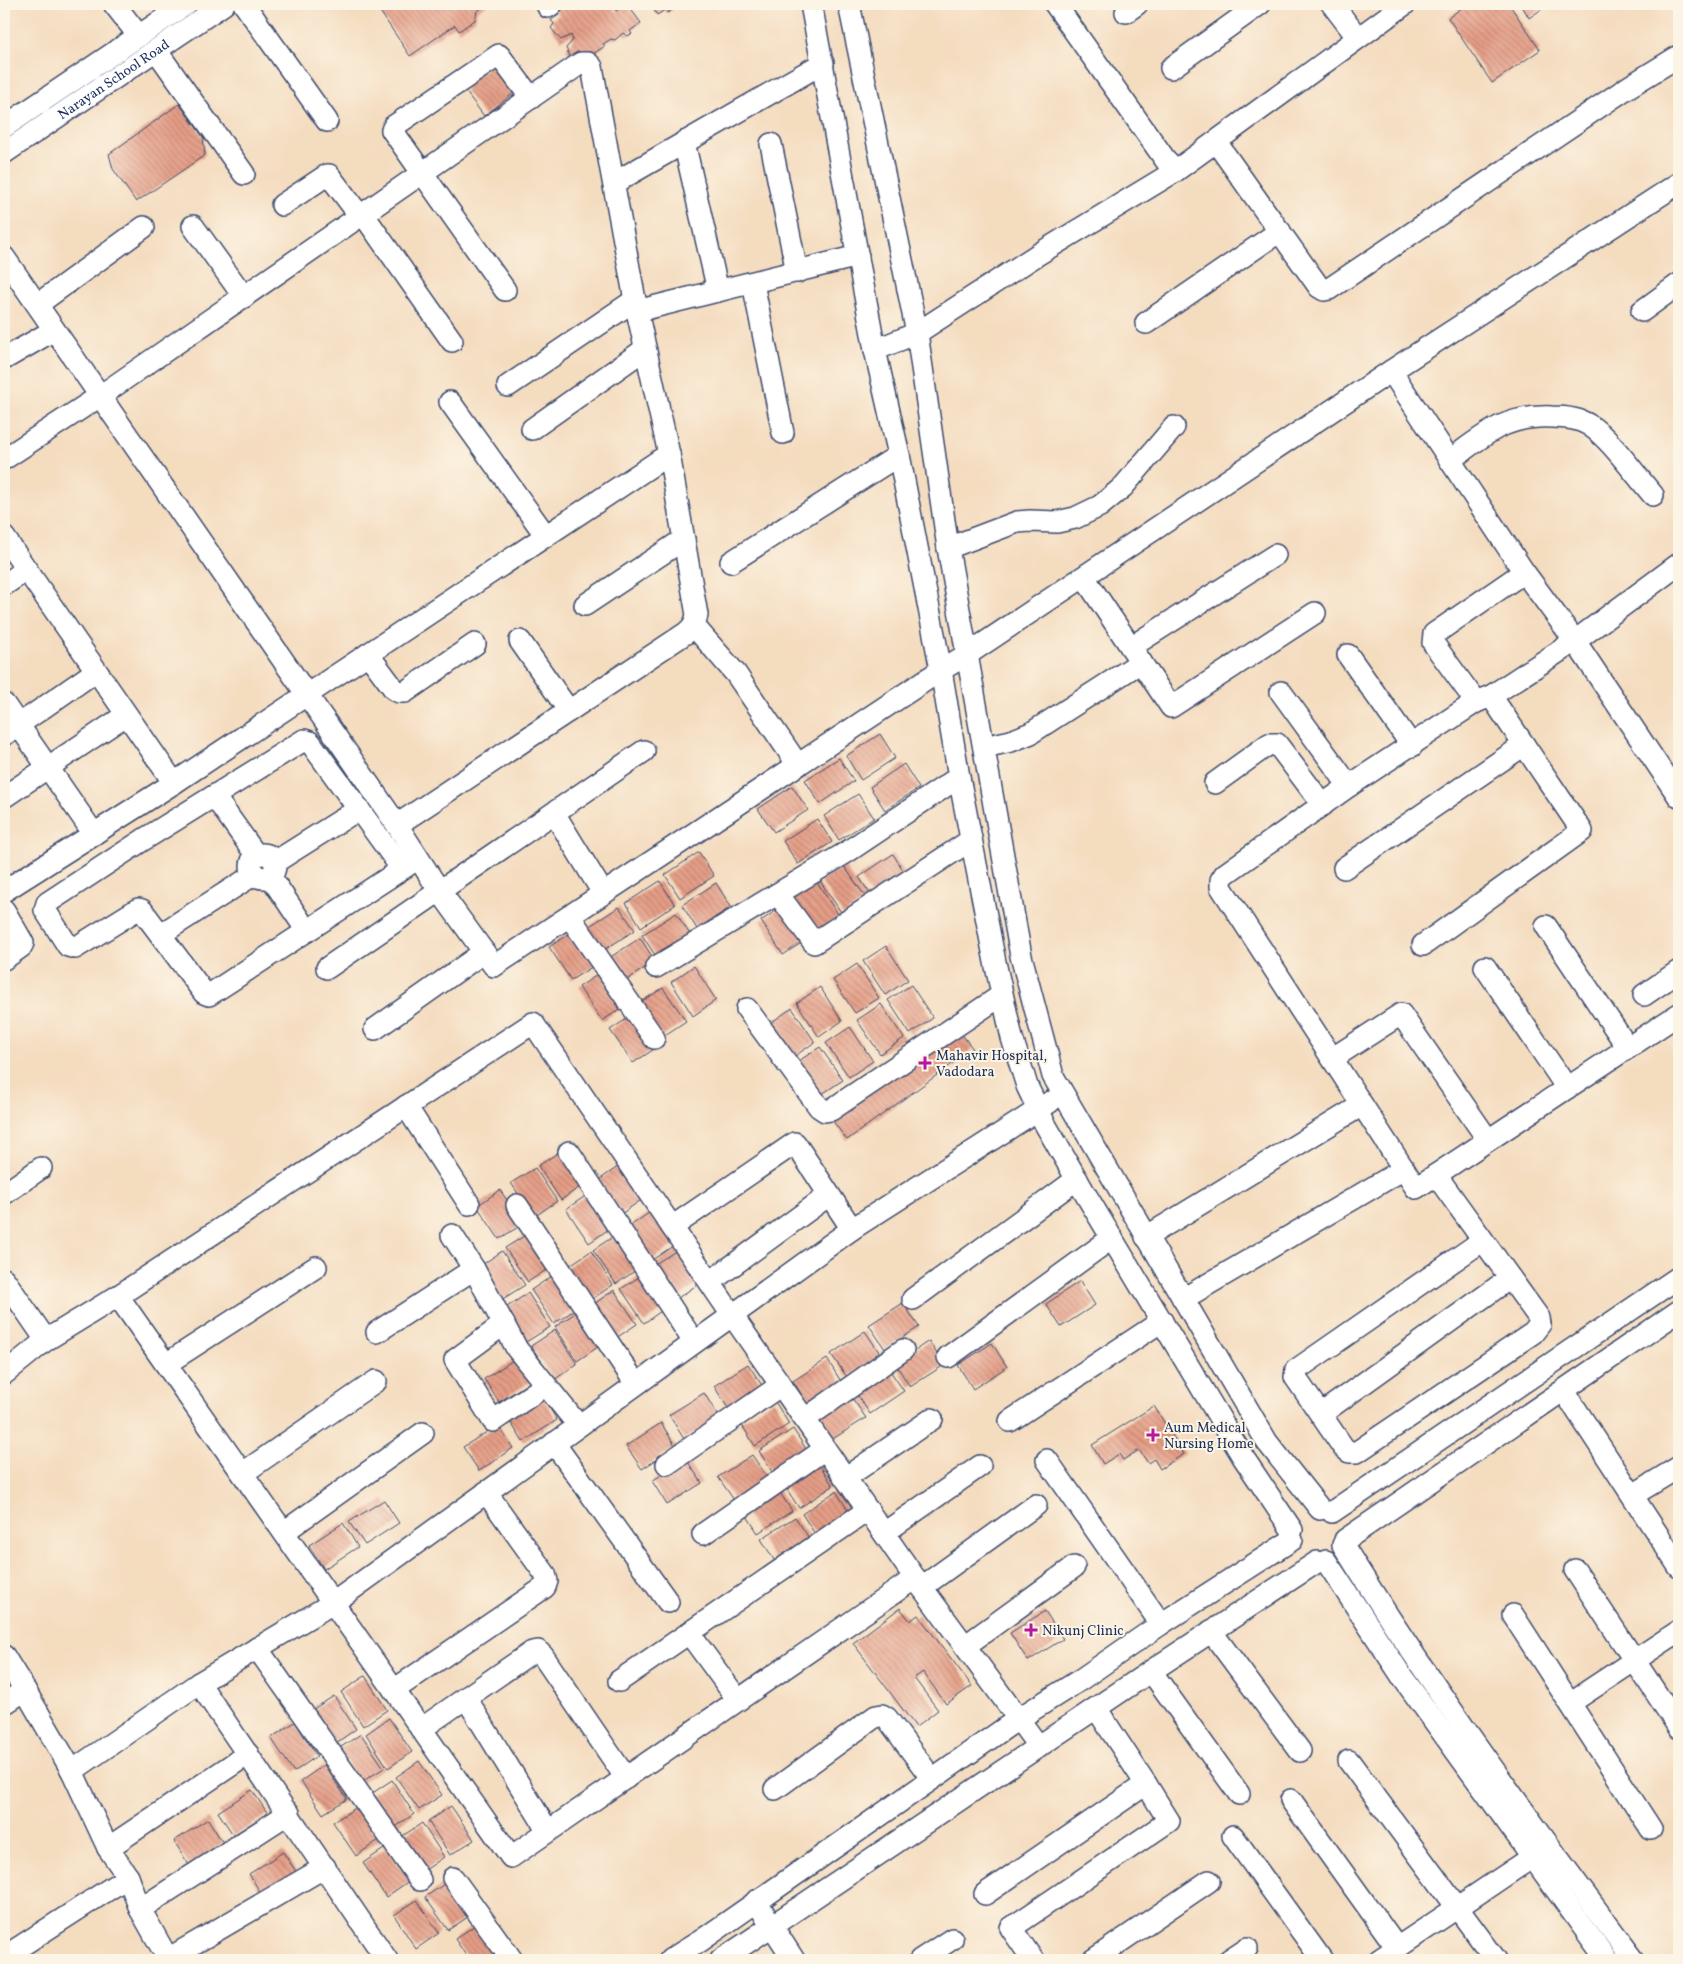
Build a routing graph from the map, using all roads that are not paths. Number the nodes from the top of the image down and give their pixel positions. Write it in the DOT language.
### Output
graph roads {
  1 [pos="114,4"];
  2 [pos="186,4"];
  3 [pos="224,4"];
  4 [pos="244,4"];
  5 [pos="812,4"];
  6 [pos="849,4"];
  7 [pos="1055,4"];
  8 [pos="1260,4"];
  9 [pos="1332,4"];
  10 [pos="1405,4"];
  11 [pos="139,36"];
  12 [pos="1358,38"];
  13 [pos="156,50"];
  14 [pos="1679,56"];
  15 [pos="823,63"];
  16 [pos="1171,68"];
  17 [pos="531,98"];
  18 [pos="327,121"];
  19 [pos="4,126"];
  20 [pos="684,142"];
  21 [pos="1216,142"];
  22 [pos="772,144"];
  23 [pos="4,153"];
  24 [pos="1174,172"];
  25 [pos="421,173"];
  26 [pos="244,174"];
  27 [pos="614,182"];
  28 [pos="1679,183"];
  29 [pos="282,205"];
  30 [pos="362,215"];
  31 [pos="192,226"];
  32 [pos="144,227"];
  33 [pos="1280,231"];
  34 [pos="858,256"];
  35 [pos="4,257"];
  36 [pos="797,272"];
  37 [pos="753,282"];
  38 [pos="1679,284"];
  39 [pos="505,290"];
  40 [pos="718,291"];
  41 [pos="244,297"];
  42 [pos="38,304"];
  43 [pos="636,306"];
  44 [pos="1642,311"];
  45 [pos="1146,323"];
  46 [pos="54,330"];
  47 [pos="917,333"];
  48 [pos="452,342"];
  49 [pos="646,350"];
  50 [pos="875,350"];
  51 [pos="4,359"];
  52 [pos="1391,372"];
  53 [pos="508,386"];
  54 [pos="100,396"];
  55 [pos="450,402"];
  56 [pos="1174,427"];
  57 [pos="532,429"];
  58 [pos="783,433"];
  59 [pos="668,454"];
  60 [pos="899,455"];
  61 [pos="4,459"];
  62 [pos="1450,460"];
  63 [pos="1653,496"];
  64 [pos="546,536"];
  65 [pos="4,537"];
  66 [pos="684,539"];
  67 [pos="948,548"];
  68 [pos="1275,555"];
  69 [pos="731,562"];
  70 [pos="1679,564"];
  71 [pos="26,570"];
  72 [pos="1524,572"];
  73 [pos="1084,577"];
  74 [pos="4,584"];
  75 [pos="585,604"];
  76 [pos="1315,613"];
  77 [pos="694,626"];
  78 [pos="520,641"];
  79 [pos="1575,641"];
  80 [pos="475,644"];
  81 [pos="368,654"];
  82 [pos="968,654"];
  83 [pos="1136,654"];
  84 [pos="1348,655"];
  85 [pos="941,670"];
  86 [pos="96,671"];
  87 [pos="1281,692"];
  88 [pos="306,694"];
  89 [pos="1483,699"];
  90 [pos="4,704"];
  91 [pos="569,711"];
  92 [pos="126,715"];
  93 [pos="11,730"];
  94 [pos="1524,745"];
  95 [pos="1412,746"];
  96 [pos="984,747"];
  97 [pos="644,751"];
  98 [pos="798,765"];
  99 [pos="48,768"];
  100 [pos="959,778"];
  101 [pos="174,783"];
  102 [pos="1216,783"];
  103 [pos="1349,786"];
  104 [pos="214,796"];
  105 [pos="4,797"];
  106 [pos="1679,797"];
  107 [pos="1323,805"];
  108 [pos="358,809"];
  109 [pos="554,813"];
  110 [pos="397,825"];
  111 [pos="94,834"];
  112 [pos="971,840"];
  113 [pos="410,863"];
  114 [pos="264,867"];
  115 [pos="1344,868"];
  116 [pos="439,890"];
  117 [pos="4,891"];
  118 [pos="603,893"];
  119 [pos="778,894"];
  120 [pos="4,910"];
  121 [pos="570,917"];
  122 [pos="1546,926"];
  123 [pos="307,931"];
  124 [pos="161,934"];
  125 [pos="1423,945"];
  126 [pos="484,952"];
  127 [pos="4,959"];
  128 [pos="656,967"];
  129 [pos="1485,967"];
  130 [pos="327,968"];
  131 [pos="1679,970"];
  132 [pos="1002,995"];
  133 [pos="1644,995"];
  134 [pos="747,1009"];
  135 [pos="1679,1014"];
  136 [pos="375,1029"];
  137 [pos="654,1038"];
  138 [pos="1628,1048"];
  139 [pos="1333,1058"];
  140 [pos="1568,1088"];
  141 [pos="1062,1094"];
  142 [pos="1362,1105"];
  143 [pos="406,1106"];
  144 [pos="1038,1110"];
  145 [pos="1488,1140"];
  146 [pos="569,1152"];
  147 [pos="41,1168"];
  148 [pos="1404,1169"];
  149 [pos="1436,1175"];
  150 [pos="1076,1179"];
  151 [pos="4,1194"];
  152 [pos="829,1195"];
  153 [pos="469,1204"];
  154 [pos="517,1205"];
  155 [pos="672,1226"];
  156 [pos="852,1229"];
  157 [pos="452,1234"];
  158 [pos="1146,1237"];
  159 [pos="1112,1238"];
  160 [pos="1482,1240"];
  161 [pos="316,1267"];
  162 [pos="474,1269"];
  163 [pos="1679,1277"];
  164 [pos="1510,1278"];
  165 [pos="4,1279"];
  166 [pos="710,1282"];
  167 [pos="118,1296"];
  168 [pos="913,1299"];
  169 [pos="1182,1299"];
  170 [pos="1679,1311"];
  171 [pos="732,1314"];
  172 [pos="1162,1321"];
  173 [pos="504,1324"];
  174 [pos="377,1332"];
  175 [pos="46,1340"];
  176 [pos="694,1342"];
  177 [pos="903,1350"];
  178 [pos="948,1357"];
  179 [pos="166,1364"];
  180 [pos="4,1374"];
  181 [pos="376,1381"];
  182 [pos="636,1384"];
  183 [pos="546,1385"];
  184 [pos="781,1385"];
  185 [pos="1564,1391"];
  186 [pos="1321,1414"];
  187 [pos="805,1419"];
  188 [pos="932,1419"];
  189 [pos="1010,1421"];
  190 [pos="578,1425"];
  191 [pos="423,1434"];
  192 [pos="554,1443"];
  193 [pos="825,1449"];
  194 [pos="1047,1460"];
  195 [pos="666,1464"];
  196 [pos="980,1466"];
  197 [pos="1679,1467"];
  198 [pos="243,1473"];
  199 [pos="845,1478"];
  200 [pos="486,1492"];
  201 [pos="1633,1495"];
  202 [pos="1036,1506"];
  203 [pos="868,1510"];
  204 [pos="1326,1511"];
  205 [pos="284,1532"];
  206 [pos="884,1533"];
  207 [pos="702,1534"];
  208 [pos="1292,1535"];
  209 [pos="1344,1542"];
  210 [pos="1673,1545"];
  211 [pos="1322,1562"];
  212 [pos="1074,1567"];
  213 [pos="1679,1567"];
  214 [pos="1575,1570"];
  215 [pos="918,1582"];
  216 [pos="668,1602"];
  217 [pos="333,1603"];
  218 [pos="1513,1615"];
  219 [pos="1160,1624"];
  220 [pos="1679,1631"];
  221 [pos="1211,1632"];
  222 [pos="689,1633"];
  223 [pos="965,1646"];
  224 [pos="257,1648"];
  225 [pos="4,1656"];
  226 [pos="1636,1660"];
  227 [pos="1151,1671"];
  228 [pos="619,1681"];
  229 [pos="199,1683"];
  230 [pos="26,1690"];
  231 [pos="394,1690"];
  232 [pos="466,1698"];
  233 [pos="738,1700"];
  234 [pos="1570,1703"];
  235 [pos="4,1704"];
  236 [pos="1096,1708"];
  237 [pos="1018,1720"];
  238 [pos="1679,1728"];
  239 [pos="422,1729"];
  240 [pos="1039,1747"];
  241 [pos="1300,1751"];
  242 [pos="248,1754"];
  243 [pos="1349,1761"];
  244 [pos="72,1771"];
  245 [pos="626,1778"];
  246 [pos="932,1779"];
  247 [pos="1146,1784"];
  248 [pos="775,1789"];
  249 [pos="1239,1794"];
  250 [pos="1291,1800"];
  251 [pos="289,1813"];
  252 [pos="1651,1829"];
  253 [pos="548,1831"];
  254 [pos="1233,1836"];
  255 [pos="1549,1846"];
  256 [pos="108,1848"];
  257 [pos="1531,1858"];
  258 [pos="325,1867"];
  259 [pos="128,1877"];
  260 [pos="453,1878"];
  261 [pos="420,1880"];
  262 [pos="1209,1881"];
  263 [pos="985,1894"];
  264 [pos="756,1901"];
  265 [pos="140,1908"];
  266 [pos="1456,1908"];
  267 [pos="773,1926"];
  268 [pos="952,1939"];
  269 [pos="1247,1948"];
  270 [pos="1397,1948"];
  271 [pos="4,1958"];
  272 [pos="167,1960"];
  273 [pos="387,1960"];
  274 [pos="512,1960"];
  275 [pos="670,1960"];
  276 [pos="721,1960"];
  277 [pos="794,1960"];
  278 [pos="920,1960"];
  279 [pos="1034,1960"];
  280 [pos="1093,1960"];
  281 [pos="1229,1960"];
  282 [pos="1322,1960"];
  283 [pos="1379,1960"];
  284 [pos="1496,1960"];
  285 [pos="1607,1960"];
  286 [pos="1634,1960"];
  1 -- 11 [label="street"];
  2 -- 11 [label="street"];
  3 -- 13 [label="street, Narayan School Road"];
  4 -- 18 [label="street"];
  5 -- 15 [label="street"];
  6 -- 47 [label="street"];
  7 -- 24 [label="street"];
  8 -- 16 [label="street"];
  9 -- 12 [label="street"];
  10 -- 12 [label="street"];
  11 -- 19 [label="street"];
  12 -- 21 [label="street"];
  13 -- 23 [label="street, Narayan School Road"];
  13 -- 26 [label="street"];
  14 -- 33 [label="street"];
  15 -- 20 [label="street"];
  15 -- 34 [label="street"];
  17 -- 25 [label="street"];
  17 -- 25 [label="street"];
  17 -- 27 [label="street"];
  20 -- 27 [label="street"];
  20 -- 40 [label="street"];
  21 -- 24 [label="street"];
  21 -- 33 [label="street"];
  22 -- 36 [label="street"];
  24 -- 47 [label="street"];
  25 -- 30 [label="street"];
  25 -- 39 [label="street"];
  27 -- 43 [label="street"];
  28 -- 52 [label="street"];
  29 -- 30 [label="street"];
  30 -- 41 [label="street"];
  30 -- 48 [label="street"];
  31 -- 41 [label="street"];
  32 -- 42 [label="street"];
  33 -- 45 [label="street"];
  34 -- 36 [label="street"];
  34 -- 50 [label="street"];
  35 -- 42 [label="street"];
  36 -- 37 [label="street"];
  37 -- 40 [label="street"];
  37 -- 58 [label="street"];
  38 -- 44 [label="street"];
  40 -- 43 [label="street"];
  41 -- 54 [label="street"];
  42 -- 46 [label="street"];
  43 -- 49 [label="street"];
  43 -- 53 [label="street"];
  46 -- 51 [label="street"];
  46 -- 54 [label="street"];
  47 -- 50 [label="street"];
  47 -- 67 [label="street"];
  49 -- 57 [label="street"];
  49 -- 59 [label="street"];
  50 -- 60 [label="street"];
  52 -- 62 [label="street"];
  52 -- 73 [label="street"];
  54 -- 61 [label="street"];
  54 -- 88 [label="street"];
  55 -- 64 [label="street"];
  56 -- 67 [label="street"];
  59 -- 64 [label="street"];
  59 -- 66 [label="street"];
  60 -- 69 [label="street"];
  60 -- 85 [label="street"];
  62 -- 63 [label="street"];
  62 -- 72 [label="street"];
  64 -- 81 [label="street"];
  65 -- 71 [label="street"];
  66 -- 75 [label="street"];
  66 -- 77 [label="street"];
  67 -- 82 [label="street"];
  68 -- 83 [label="street"];
  70 -- 79 [label="street"];
  71 -- 74 [label="street"];
  71 -- 86 [label="street"];
  72 -- 79 [label="street"];
  72 -- 89 [label="street"];
  73 -- 82 [label="street"];
  73 -- 83 [label="street"];
  76 -- 83 [label="street"];
  77 -- 91 [label="street"];
  77 -- 98 [label="street"];
  78 -- 91 [label="street"];
  79 -- 89 [label="street"];
  79 -- 106 [label="street"];
  80 -- 81 [label="street"];
  81 -- 88 [label="street"];
  82 -- 85 [label="street"];
  82 -- 96 [label="street"];
  83 -- 96 [label="street"];
  84 -- 95 [label="street"];
  85 -- 98 [label="street"];
  85 -- 100 [label="street"];
  86 -- 92 [label="street"];
  86 -- 93 [label="street"];
  87 -- 103 [label="street"];
  88 -- 101 [label="street"];
  88 -- 110 [label="street"];
  89 -- 94 [label="street"];
  89 -- 95 [label="street"];
  90 -- 93 [label="street"];
  91 -- 110 [label="street"];
  92 -- 99 [label="street"];
  92 -- 101 [label="street"];
  93 -- 99 [label="street"];
  94 -- 115 [label="street"];
  94 -- 125 [label="street"];
  95 -- 103 [label="street"];
  96 -- 141 [label="street"];
  97 -- 109 [label="street"];
  98 -- 118 [label="street"];
  99 -- 105 [label="street"];
  99 -- 111 [label="street"];
  100 -- 112 [label="street"];
  100 -- 119 [label="street"];
  101 -- 111 [label="street"];
  102 -- 107 [label="street"];
  103 -- 107 [label="street"];
  104 -- 108 [label="street"];
  104 -- 114 [label="street"];
  104 -- 124 [label="street"];
  107 -- 139 [label="street"];
  108 -- 113 [label="street"];
  108 -- 114 [label="street"];
  109 -- 116 [label="street"];
  109 -- 118 [label="street"];
  110 -- 113 [label="street"];
  111 -- 117 [label="street"];
  112 -- 119 [label="street"];
  112 -- 132 [label="street"];
  113 -- 116 [label="street"];
  113 -- 123 [label="street"];
  114 -- 123 [label="street"];
  114 -- 124 [label="street"];
  116 -- 126 [label="street"];
  116 -- 130 [label="street"];
  118 -- 121 [label="street"];
  119 -- 128 [label="street"];
  120 -- 127 [label="street"];
  121 -- 126 [label="street"];
  121 -- 137 [label="street"];
  122 -- 138 [label="street"];
  123 -- 124 [label="street"];
  126 -- 136 [label="street"];
  129 -- 140 [label="street"];
  131 -- 133 [label="street"];
  132 -- 134 [label="street"];
  132 -- 144 [label="street"];
  135 -- 138 [label="street"];
  138 -- 140 [label="street"];
  139 -- 142 [label="street"];
  139 -- 145 [label="street"];
  140 -- 145 [label="street"];
  141 -- 144 [label="street"];
  141 -- 158 [label="street"];
  142 -- 148 [label="street"];
  142 -- 158 [label="street"];
  143 -- 153 [label="street"];
  143 -- 155 [label="street"];
  143 -- 167 [label="street"];
  144 -- 150 [label="street"];
  144 -- 156 [label="street"];
  145 -- 149 [label="street"];
  146 -- 176 [label="street"];
  147 -- 151 [label="street"];
  148 -- 149 [label="street"];
  148 -- 169 [label="street"];
  149 -- 160 [label="street"];
  150 -- 159 [label="street"];
  150 -- 168 [label="street"];
  152 -- 155 [label="street"];
  152 -- 156 [label="street"];
  152 -- 166 [label="street"];
  154 -- 182 [label="street"];
  155 -- 166 [label="street"];
  156 -- 171 [label="street"];
  157 -- 162 [label="street"];
  158 -- 169 [label="street"];
  159 -- 172 [label="street"];
  159 -- 178 [label="street"];
  160 -- 164 [label="street"];
  160 -- 186 [label="street"];
  161 -- 179 [label="street"];
  162 -- 173 [label="street"];
  162 -- 174 [label="street"];
  163 -- 204 [label="street"];
  164 -- 186 [label="street"];
  164 -- 186 [label="street"];
  165 -- 175 [label="street"];
  166 -- 171 [label="street"];
  167 -- 175 [label="street"];
  167 -- 179 [label="street"];
  169 -- 204 [label="street"];
  170 -- 185 [label="street"];
  171 -- 176 [label="street"];
  171 -- 184 [label="street"];
  172 -- 189 [label="street"];
  172 -- 208 [label="street"];
  173 -- 183 [label="street"];
  173 -- 183 [label="street"];
  175 -- 180 [label="street"];
  176 -- 182 [label="street"];
  177 -- 187 [label="street"];
  179 -- 198 [label="street"];
  181 -- 198 [label="street"];
  182 -- 190 [label="street"];
  183 -- 190 [label="street"];
  184 -- 187 [label="street"];
  184 -- 195 [label="street"];
  185 -- 201 [label="street"];
  185 -- 209 [label="street"];
  187 -- 193 [label="street"];
  188 -- 199 [label="street"];
  190 -- 192 [label="street"];
  191 -- 205 [label="street"];
  192 -- 200 [label="street"];
  192 -- 216 [label="street"];
  193 -- 199 [label="street"];
  193 -- 207 [label="street"];
  194 -- 219 [label="street"];
  196 -- 206 [label="street"];
  197 -- 201 [label="street"];
  198 -- 205 [label="street"];
  199 -- 203 [label="street"];
  200 -- 217 [label="street"];
  200 -- 231 [label="street"];
  201 -- 210 [label="street"];
  202 -- 215 [label="street"];
  203 -- 206 [label="street"];
  203 -- 222 [label="street"];
  204 -- 208 [label="street"];
  204 -- 209 [label="street"];
  205 -- 217 [label="street"];
  206 -- 215 [label="street"];
  208 -- 211 [label="street"];
  208 -- 219 [label="street"];
  209 -- 211 [label="street"];
  209 -- 255 [label="street"];
  210 -- 213 [label="street"];
  211 -- 221 [label="street"];
  211 -- 257 [label="street"];
  212 -- 223 [label="street"];
  214 -- 226 [label="street"];
  215 -- 223 [label="street"];
  215 -- 233 [label="street"];
  217 -- 224 [label="street"];
  217 -- 231 [label="street"];
  218 -- 234 [label="street"];
  219 -- 237 [label="street"];
  220 -- 226 [label="street"];
  221 -- 227 [label="street"];
  221 -- 241 [label="street"];
  222 -- 228 [label="street"];
  222 -- 233 [label="street"];
  223 -- 237 [label="street"];
  224 -- 229 [label="street"];
  224 -- 261 [label="street"];
  225 -- 230 [label="street"];
  226 -- 234 [label="street"];
  226 -- 238 [label="street"];
  227 -- 236 [label="street"];
  227 -- 249 [label="street"];
  229 -- 242 [label="street"];
  229 -- 244 [label="street"];
  230 -- 235 [label="street"];
  230 -- 244 [label="street"];
  231 -- 239 [label="street"];
  232 -- 239 [label="street"];
  232 -- 245 [label="street"];
  232 -- 253 [label="street"];
  233 -- 245 [label="street"];
  234 -- 252 [label="street"];
  236 -- 240 [label="street"];
  236 -- 247 [label="street"];
  237 -- 240 [label="street"];
  237 -- 246 [label="street"];
  239 -- 253 [label="street"];
  240 -- 267 [label="street"];
  242 -- 251 [label="street"];
  242 -- 256 [label="street"];
  243 -- 266 [label="street"];
  244 -- 256 [label="street"];
  245 -- 253 [label="street"];
  246 -- 248 [label="street"];
  246 -- 264 [label="street"];
  247 -- 263 [label="street"];
  247 -- 279 [label="street"];
  250 -- 270 [label="street"];
  251 -- 258 [label="street"];
  251 -- 265 [label="street"];
  254 -- 282 [label="street"];
  255 -- 257 [label="street"];
  255 -- 286 [label="street"];
  256 -- 259 [label="street"];
  257 -- 266 [label="street"];
  257 -- 285 [label="street"];
  258 -- 272 [label="street"];
  258 -- 273 [label="street"];
  259 -- 265 [label="street"];
  259 -- 271 [label="street"];
  260 -- 274 [label="street"];
  262 -- 280 [label="street"];
  264 -- 267 [label="street"];
  264 -- 275 [label="street"];
  265 -- 272 [label="street"];
  266 -- 270 [label="street"];
  266 -- 284 [label="street"];
  267 -- 276 [label="street"];
  267 -- 277 [label="street"];
  268 -- 278 [label="street"];
  269 -- 281 [label="street"];
  270 -- 283 [label="street"];
}
